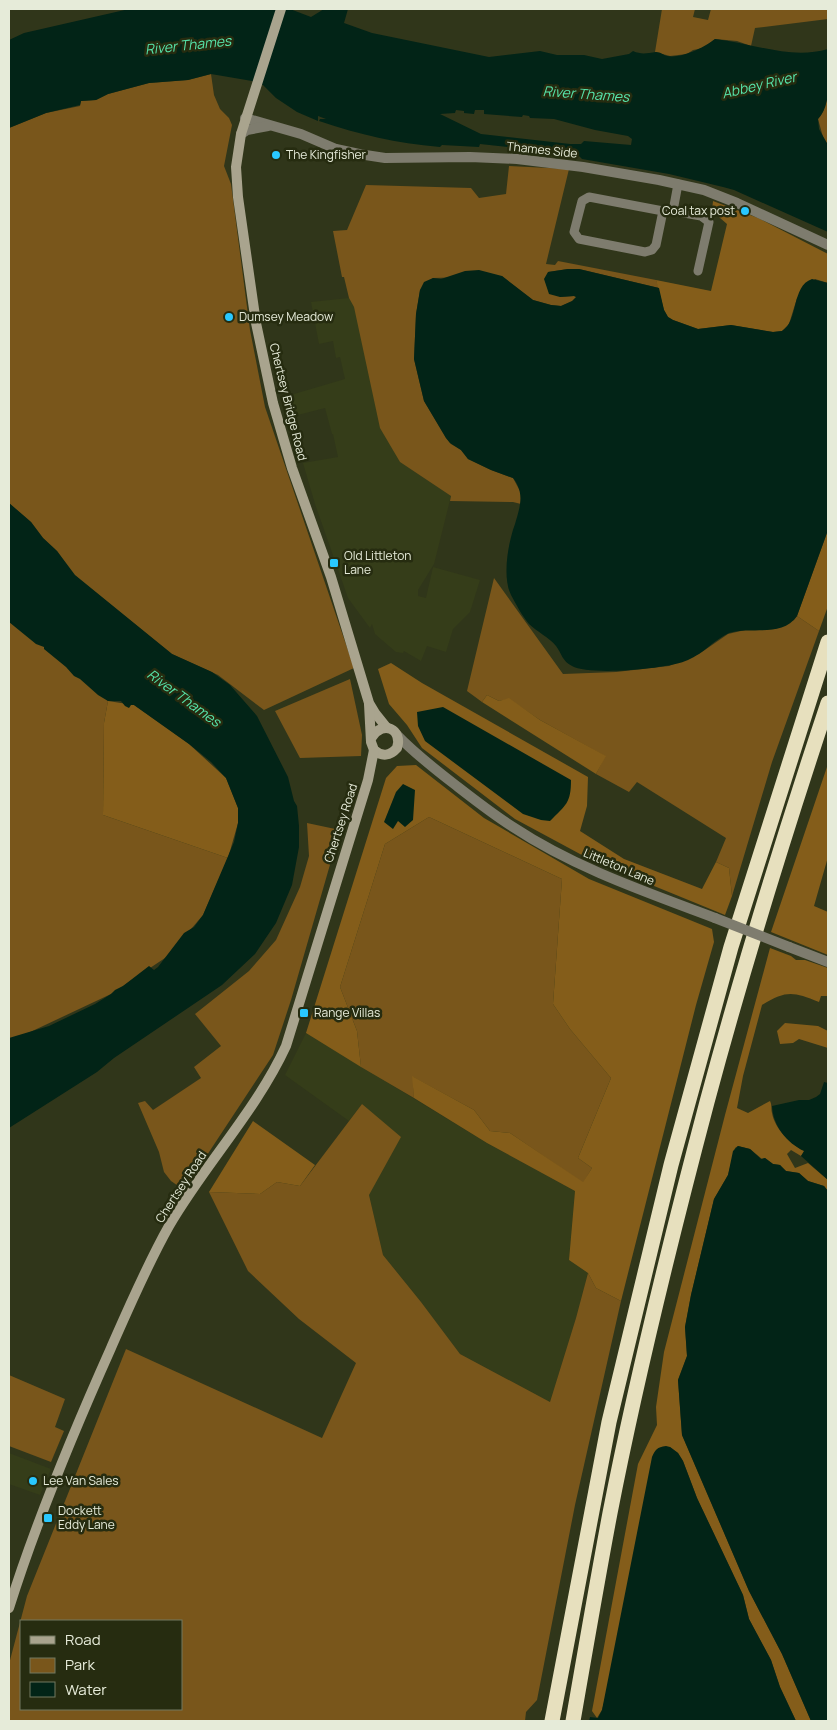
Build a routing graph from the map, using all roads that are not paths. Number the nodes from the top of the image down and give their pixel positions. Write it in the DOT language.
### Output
graph roads {
  1 [pos="281,9"];
  2 [pos="245,118"];
  3 [pos="274,125"];
  4 [pos="241,134"];
  5 [pos="678,184"];
  6 [pos="663,211"];
  7 [pos="674,211"];
  8 [pos="828,245"];
  9 [pos="698,271"];
  10 [pos="828,642"];
  11 [pos="370,703"];
  12 [pos="828,704"];
  13 [pos="387,728"];
  14 [pos="397,734"];
  15 [pos="372,737"];
  16 [pos="374,750"];
  17 [pos="389,753"];
  18 [pos="420,757"];
  19 [pos="368,780"];
  20 [pos="828,962"];
  21 [pos="12,1586"];
  22 [pos="9,1608"];
  23 [pos="552,1721"];
  24 [pos="573,1721"];
  1 -- 2 [label="main road, Chertsey Bridge Road"];
  2 -- 3 [label="street, Thames Side"];
  2 -- 4 [label="main road, Chertsey Bridge Road"];
  3 -- 4 [label="street"];
  3 -- 5 [label="street, Thames Side"];
  4 -- 11 [label="main road, Chertsey Bridge Road"];
  5 -- 7 [label="street"];
  5 -- 8 [label="street, Thames Side"];
  6 -- 6 [label="street"];
  6 -- 7 [label="street"];
  7 -- 9 [label="street"];
  10 -- 23 [label="highway"];
  11 -- 13 [label="main road, Chertsey Bridge Road"];
  11 -- 15 [label="main road, Chertsey Bridge Road"];
  12 -- 24 [label="highway"];
  13 -- 14 [label="main road"];
  13 -- 15 [label="main road"];
  14 -- 17 [label="main road"];
  14 -- 18 [label="street, Littleton Lane"];
  15 -- 16 [label="main road"];
  16 -- 17 [label="main road"];
  16 -- 19 [label="main road, Chertsey Road"];
  17 -- 18 [label="street"];
  17 -- 19 [label="main road, Chertsey Road"];
  18 -- 20 [label="street, Littleton Lane, bridge"];
  19 -- 21 [label="main road, Chertsey Road"];
  21 -- 22 [label="main road, Chertsey Road"];
}
